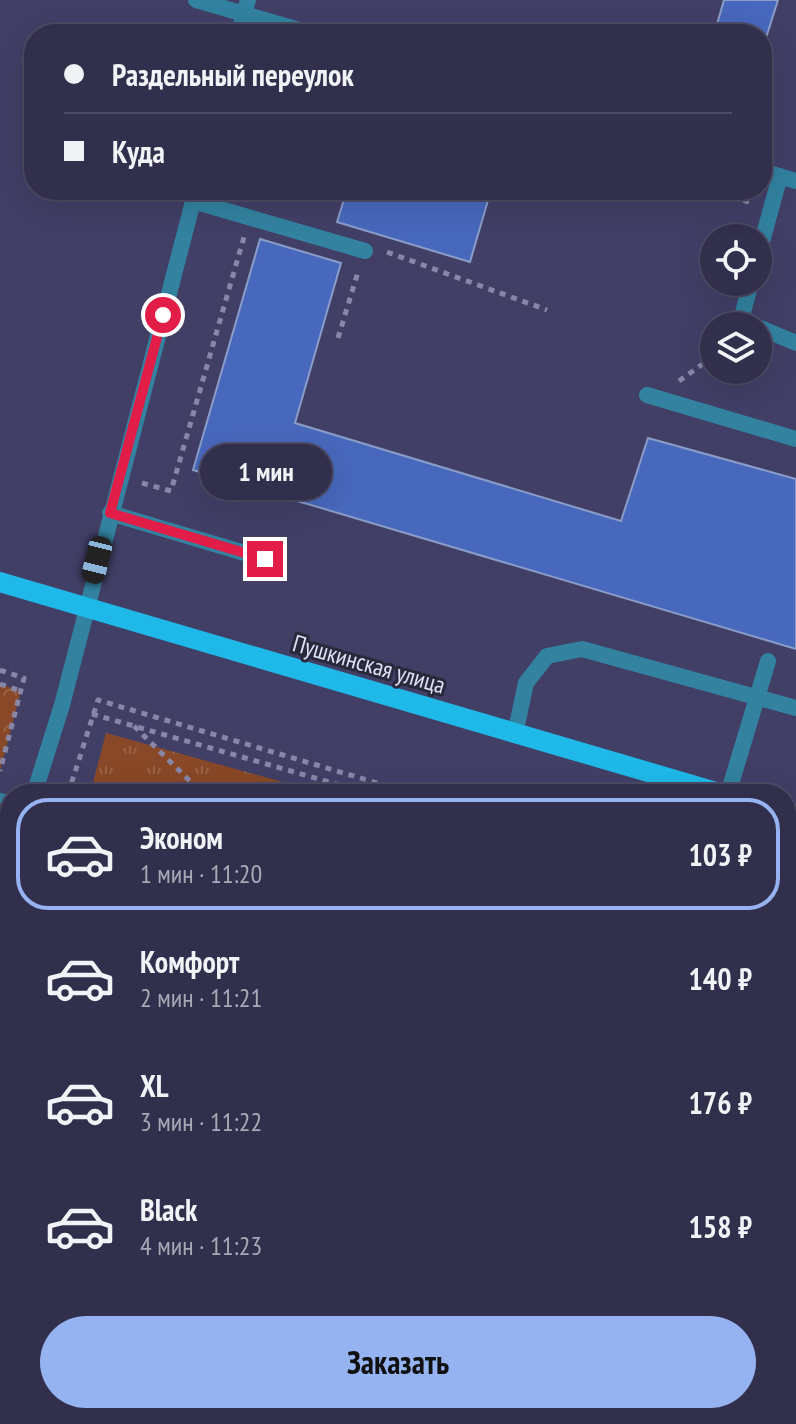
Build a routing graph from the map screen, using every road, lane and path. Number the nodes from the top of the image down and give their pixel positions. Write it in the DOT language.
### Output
graph roads {
  1 [pos="196,0"];
  2 [pos="246,6"];
  3 [pos="289,24"];
  4 [pos="788,179"];
  5 [pos="194,200"];
  6 [pos="205,200"];
  7 [pos="250,217"];
  8 [pos="770,224"];
  9 [pos="365,251"];
  10 [pos="547,310"];
  11 [pos="772,333"];
  12 [pos="338,338"];
  13 [pos="796,343"];
  14 [pos="700,365"];
  15 [pos="651,396"];
  16 [pos="796,439"];
  17 [pos="110,513"];
  18 [pos="130,519"];
  19 [pos="265,559"];
  20 [pos="0,582"];
  21 [pos="85,608"];
  22 [pos="768,661"];
  23 [pos="0,670"];
  24 [pos="0,684"];
  25 [pos="21,691"];
  26 [pos="757,697"];
  27 [pos="796,708"];
  28 [pos="92,714"];
  29 [pos="133,726"];
  30 [pos="515,734"];
  31 [pos="0,771"];
  32 [pos="37,784"];
  33 [pos="71,784"];
  34 [pos="193,784"];
  35 [pos="336,784"];
  36 [pos="380,784"];
  37 [pos="691,784"];
  38 [pos="729,784"];
  1 -- 2 [label="street"];
  2 -- 3 [label="street"];
  4 -- 8 [label="street"];
  5 -- 17 [label="street"];
  6 -- 7 [label="street"];
  7 -- 9 [label="street"];
  7 -- 18 [label="path"];
  9 -- 10 [label="path"];
  9 -- 12 [label="path"];
  11 -- 13 [label="street"];
  14 -- 15 [label="path"];
  15 -- 16 [label="street"];
  17 -- 18 [label="street"];
  17 -- 21 [label="street"];
  18 -- 19 [label="street"];
  20 -- 21 [label="main road, Пушкинская улица"];
  21 -- 30 [label="main road, Пушкинская улица"];
  21 -- 32 [label="street"];
  22 -- 26 [label="street"];
  23 -- 25 [label="path"];
  24 -- 25 [label="path"];
  25 -- 31 [label="path"];
  26 -- 27 [label="street"];
  26 -- 30 [label="street"];
  26 -- 38 [label="street"];
  28 -- 29 [label="path"];
  28 -- 33 [label="path"];
  28 -- 36 [label="path"];
  29 -- 34 [label="path"];
  29 -- 35 [label="path"];
  30 -- 37 [label="main road, Пушкинская улица"];
}
